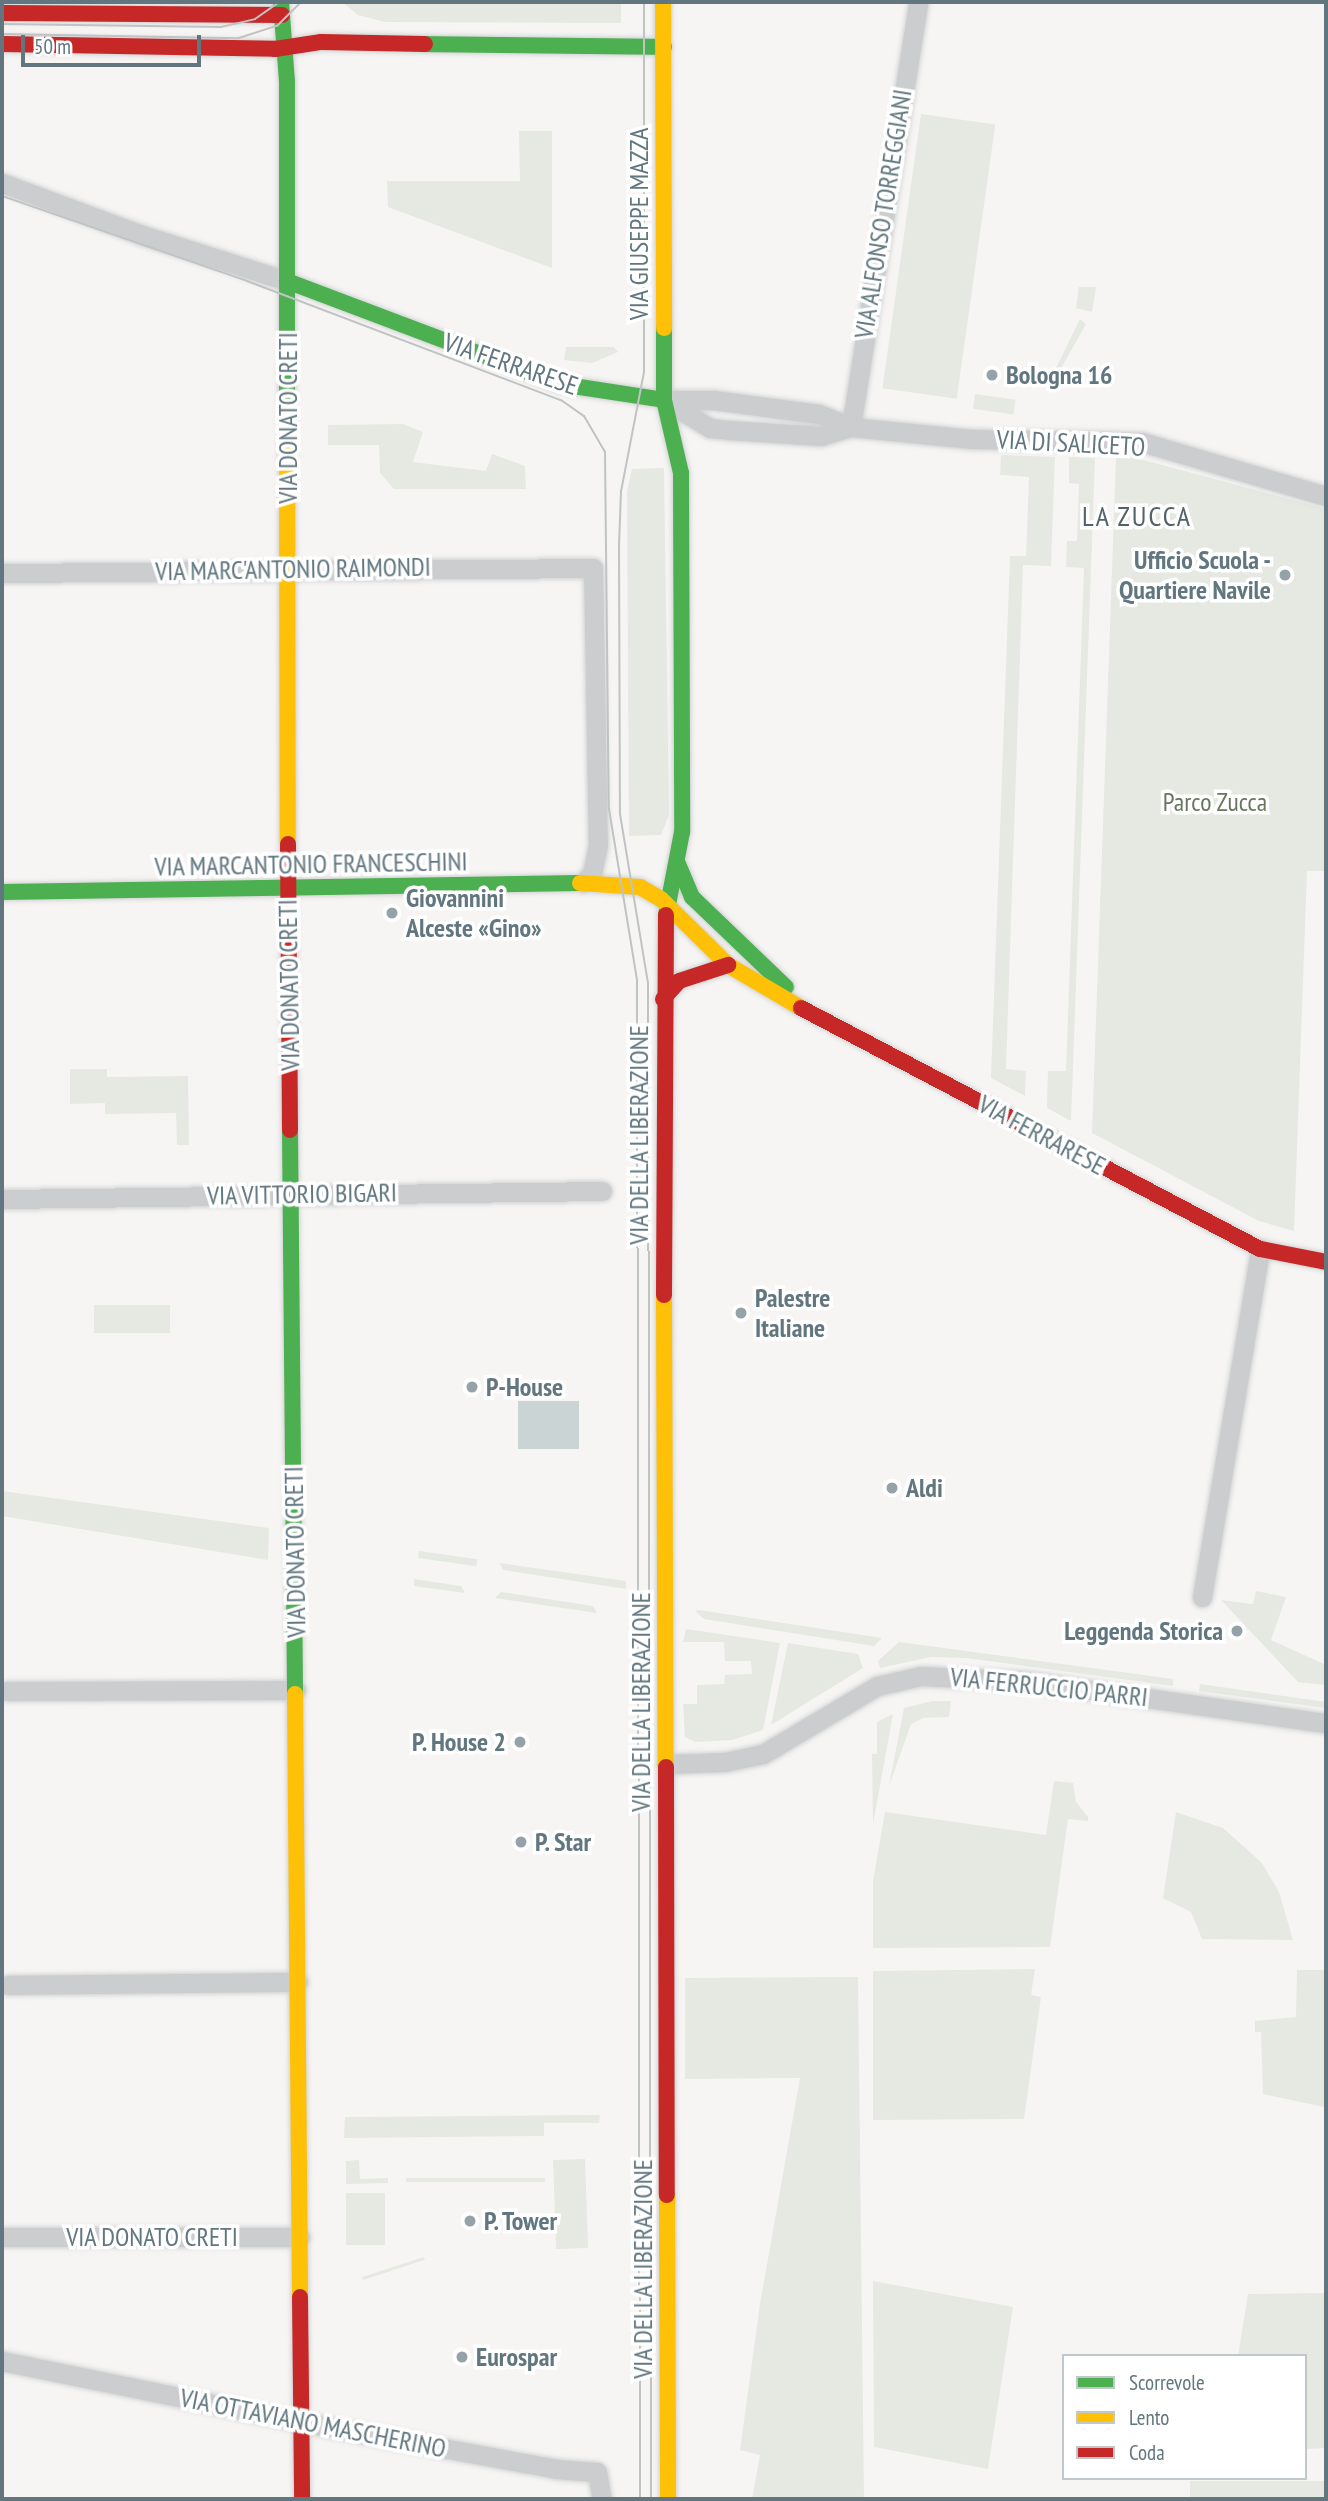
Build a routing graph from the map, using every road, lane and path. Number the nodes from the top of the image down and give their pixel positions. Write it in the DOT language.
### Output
graph roads {
  1 [pos="663,2"];
  2 [pos="918,2"];
  3 [pos="2,13"];
  4 [pos="282,13"];
  5 [pos="321,42"];
  6 [pos="2,44"];
  7 [pos="664,47"];
  8 [pos="285,49"];
  9 [pos="2,183"];
  10 [pos="287,281"];
  11 [pos="664,401"];
  12 [pos="851,427"];
  13 [pos="1326,496"];
  14 [pos="289,568"];
  15 [pos="2,573"];
  16 [pos="678,864"];
  17 [pos="583,883"];
  18 [pos="288,887"];
  19 [pos="2,892"];
  20 [pos="667,904"];
  21 [pos="728,965"];
  22 [pos="663,999"];
  23 [pos="825,1020"];
  24 [pos="602,1191"];
  25 [pos="291,1193"];
  26 [pos="2,1199"];
  27 [pos="1260,1249"];
  28 [pos="1326,1262"];
  29 [pos="1202,1597"];
  30 [pos="296,1690"];
  31 [pos="7,1691"];
  32 [pos="1326,1723"];
  33 [pos="666,1764"];
  34 [pos="298,1982"];
  35 [pos="8,1985"];
  36 [pos="300,2237"];
  37 [pos="5,2238"];
  38 [pos="2,2361"];
  39 [pos="301,2422"];
  40 [pos="302,2499"];
  41 [pos="602,2499"];
  42 [pos="668,2499"];
  1 -- 7 [label="main road, VIA GIUSEPPE MAZZA"];
  2 -- 12 [label="street, VIA ALFONSO TORREGGIANI"];
  3 -- 4 [label="main road"];
  4 -- 5 [label="main road"];
  4 -- 8 [label="main road, VIA DONATO CRETI"];
  5 -- 7 [label="main road"];
  5 -- 8 [label="main road"];
  6 -- 8 [label="main road"];
  7 -- 11 [label="main road, VIA GIUSEPPE MAZZA"];
  8 -- 10 [label="main road, VIA DONATO CRETI"];
  9 -- 10 [label="street, VIA FERRARESE"];
  10 -- 11 [label="main road, VIA FERRARESE"];
  10 -- 14 [label="main road, VIA DONATO CRETI"];
  11 -- 12 [label="street, VIA DI SALICETO"];
  11 -- 12 [label="street, VIA DI SALICETO"];
  11 -- 16 [label="main road, VIA FERRARESE"];
  12 -- 13 [label="street, VIA DI SALICETO"];
  14 -- 15 [label="street, VIA MARC'ANTONIO RAIMONDI"];
  14 -- 17 [label="street, VIA MARC'ANTONIO RAIMONDI"];
  14 -- 18 [label="main road, VIA DONATO CRETI"];
  16 -- 20 [label="main road, VIA FERRARESE"];
  16 -- 23 [label="main road, VIA FERRARESE"];
  17 -- 18 [label="main road, VIA MARCANTONIO FRANCESCHINI"];
  17 -- 20 [label="main road, VIA MARCANTONIO FRANCESCHINI"];
  18 -- 19 [label="main road, VIA MARCANTONIO FRANCESCHINI"];
  18 -- 25 [label="main road, VIA DONATO CRETI"];
  20 -- 21 [label="main road, VIA FERRARESE"];
  20 -- 22 [label="main road, VIA DELLA LIBERAZIONE"];
  21 -- 22 [label="main road"];
  21 -- 23 [label="main road, VIA FERRARESE"];
  22 -- 33 [label="main road, VIA DELLA LIBERAZIONE"];
  23 -- 27 [label="main road, VIA FERRARESE"];
  24 -- 25 [label="street, VIA VITTORIO BIGARI"];
  25 -- 26 [label="street, VIA VITTORIO BIGARI"];
  25 -- 30 [label="main road, VIA DONATO CRETI"];
  27 -- 28 [label="main road, VIA FERRARESE"];
  27 -- 29 [label="street"];
  30 -- 31 [label="street"];
  30 -- 34 [label="main road, VIA DONATO CRETI"];
  32 -- 33 [label="street, VIA FERRUCCIO PARRI"];
  33 -- 42 [label="main road, VIA DELLA LIBERAZIONE"];
  34 -- 35 [label="street"];
  34 -- 36 [label="main road, VIA DONATO CRETI"];
  36 -- 37 [label="street, VIA DONATO CRETI"];
  36 -- 39 [label="main road, VIA DONATO CRETI"];
  38 -- 39 [label="street, VIA OTTAVIANO MASCHERINO"];
  39 -- 40 [label="main road, VIA DONATO CRETI"];
  39 -- 41 [label="street, VIA OTTAVIANO MASCHERINO"];
}
